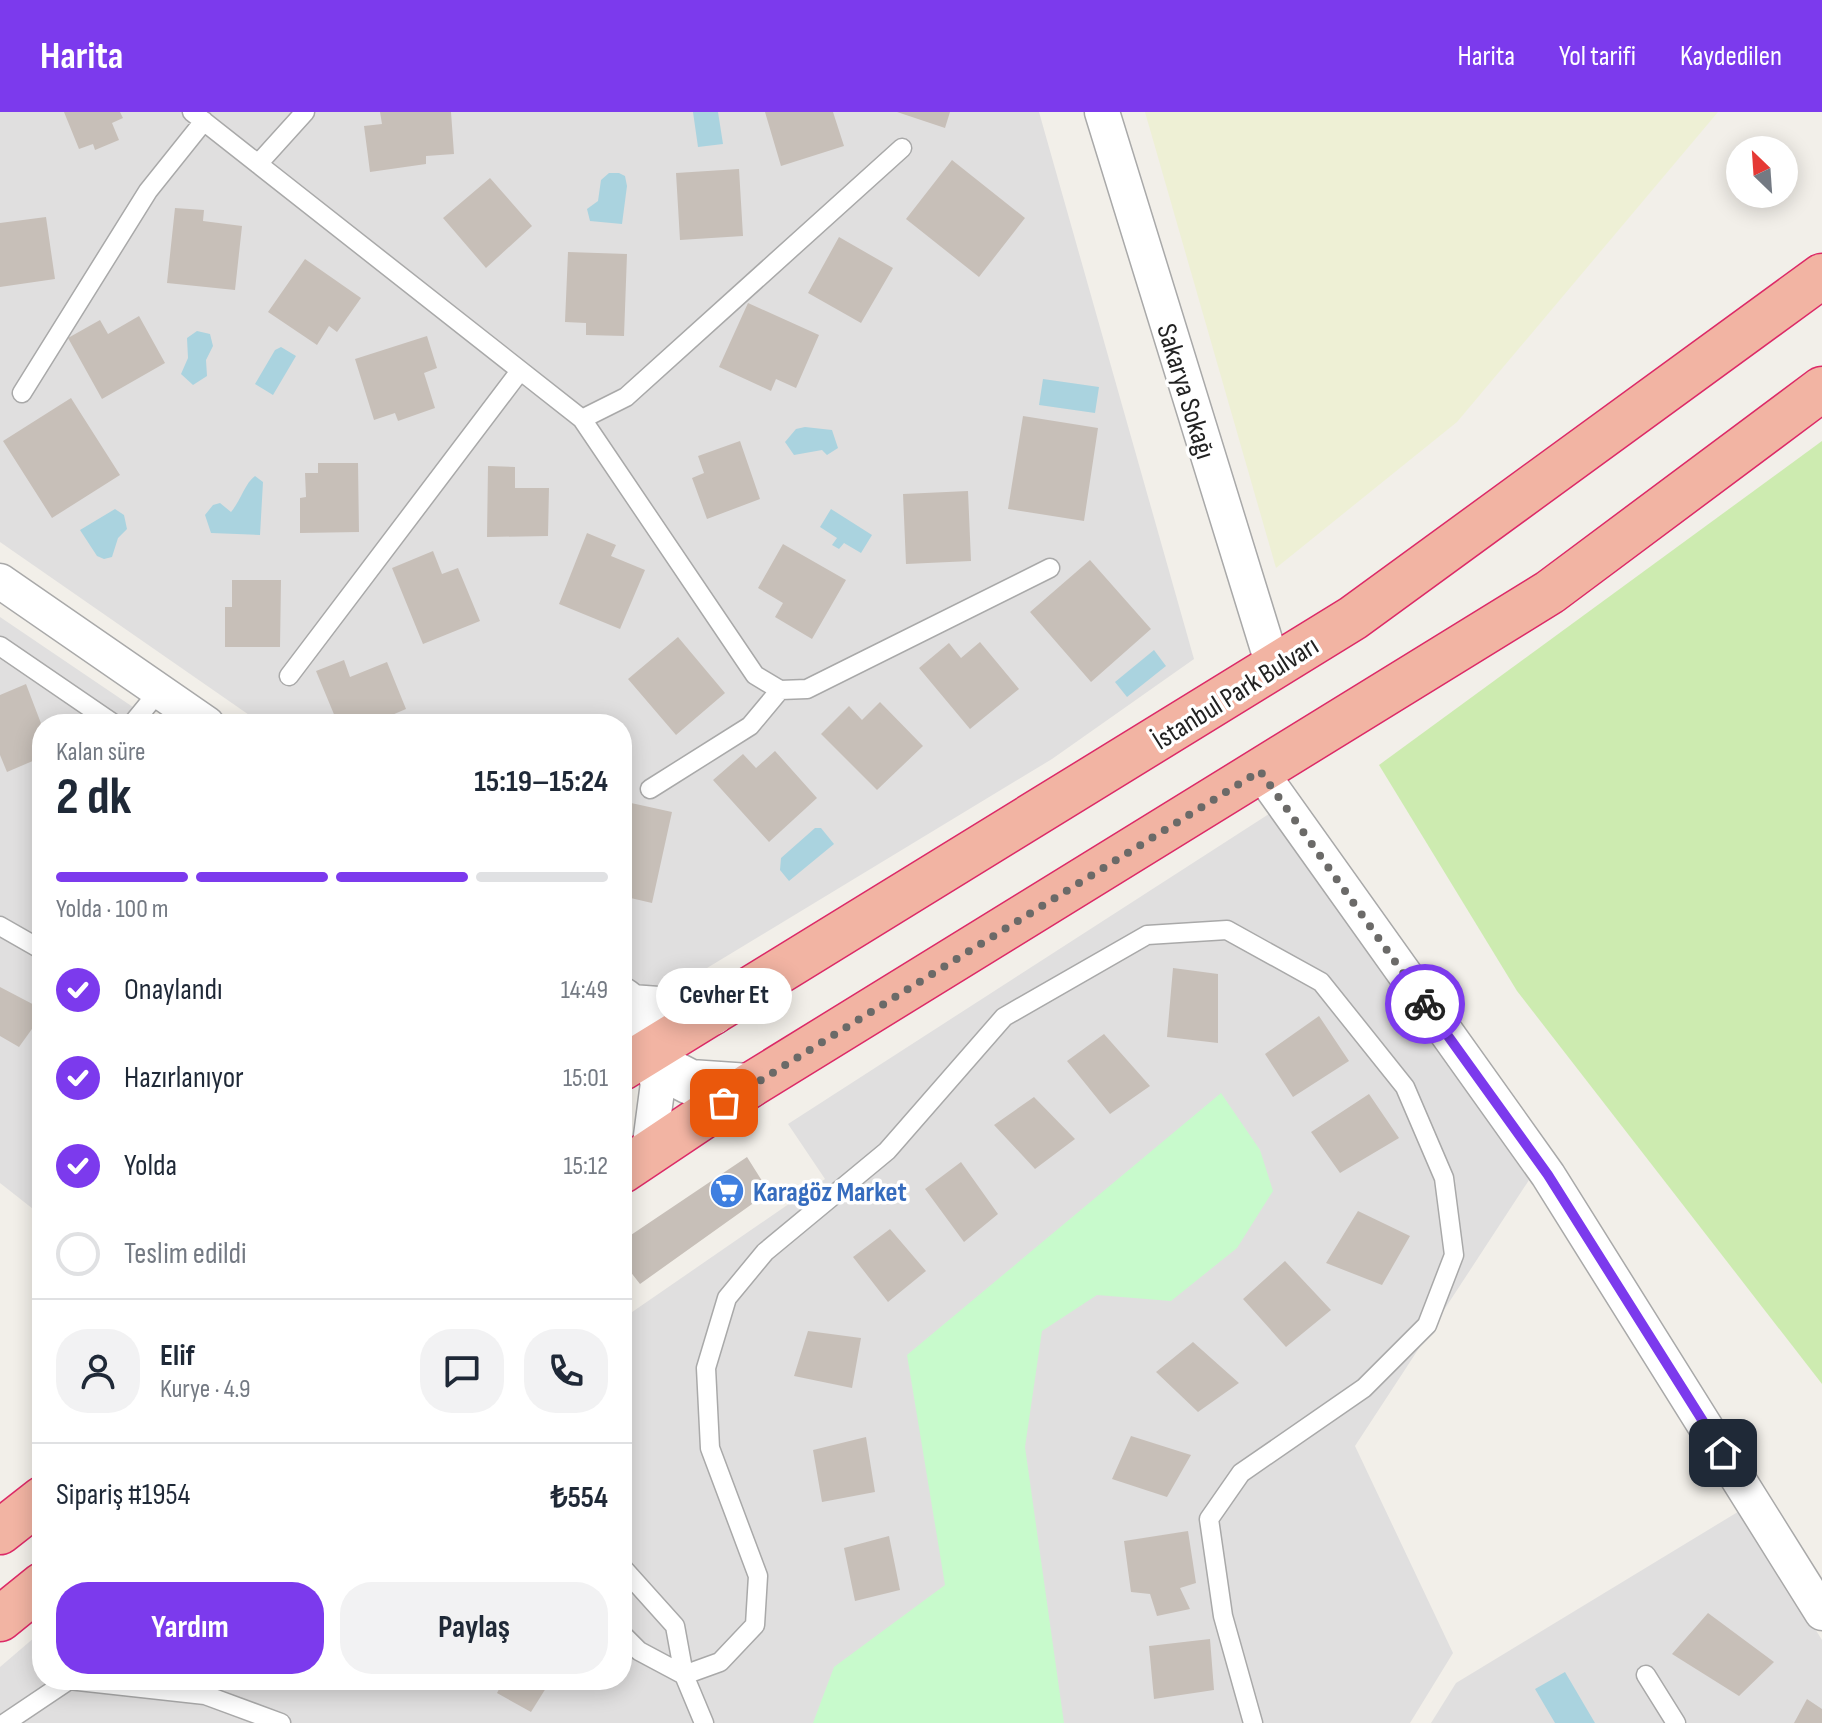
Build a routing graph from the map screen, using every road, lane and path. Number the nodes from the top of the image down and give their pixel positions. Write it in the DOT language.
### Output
graph roads {
  1 [pos="305,112"];
  2 [pos="1102,112"];
  3 [pos="198,117"];
  4 [pos="902,148"];
  5 [pos="258,164"];
  6 [pos="1822,276"];
  7 [pos="520,371"];
  8 [pos="1822,389"];
  9 [pos="22,393"];
  10 [pos="582,419"];
  11 [pos="1050,568"];
  12 [pos="0,581"];
  13 [pos="0,646"];
  14 [pos="1274,669"];
  15 [pos="289,676"];
  16 [pos="780,690"];
  17 [pos="159,691"];
  18 [pos="99,714"];
  19 [pos="140,714"];
  20 [pos="192,714"];
  21 [pos="1260,771"];
  22 [pos="650,789"];
  23 [pos="0,926"];
  24 [pos="32,944"];
  25 [pos="633,1042"];
  26 [pos="749,1086"];
  27 [pos="636,1161"];
  28 [pos="32,1507"];
  29 [pos="0,1532"];
  30 [pos="632,1578"];
  31 [pos="32,1593"];
  32 [pos="1822,1613"];
  33 [pos="0,1619"];
  34 [pos="632,1644"];
  35 [pos="684,1675"];
  36 [pos="1646,1675"];
  37 [pos="54,1690"];
  38 [pos="160,1690"];
  39 [pos="5,1723"];
  40 [pos="281,1723"];
  41 [pos="704,1723"];
  42 [pos="1253,1723"];
  43 [pos="1676,1723"];
  1 -- 5 [label="lane"];
  2 -- 14 [label="street, Sakarya Sokağı"];
  3 -- 5 [label="lane"];
  3 -- 9 [label="lane"];
  4 -- 10 [label="lane"];
  5 -- 7 [label="lane"];
  6 -- 14 [label="highway, İstanbul Park Bulvarı"];
  7 -- 10 [label="lane"];
  7 -- 15 [label="lane"];
  8 -- 21 [label="highway"];
  10 -- 16 [label="lane"];
  11 -- 16 [label="lane"];
  12 -- 17 [label="street"];
  13 -- 18 [label="lane"];
  14 -- 25 [label="highway, İstanbul Park Bulvarı"];
  16 -- 22 [label="lane"];
  17 -- 19 [label="lane"];
  17 -- 20 [label="street"];
  21 -- 26 [label="highway"];
  21 -- 32 [label="street"];
  23 -- 24 [label="lane"];
  25 -- 26 [label="street"];
  25 -- 27 [label="street"];
  26 -- 27 [label="highway"];
  28 -- 29 [label="highway"];
  30 -- 35 [label="lane"];
  31 -- 33 [label="highway"];
  34 -- 35 [label="lane"];
  35 -- 41 [label="lane"];
  35 -- 42 [label="lane"];
  36 -- 43 [label="lane"];
  37 -- 39 [label="lane"];
  38 -- 40 [label="lane"];
}
